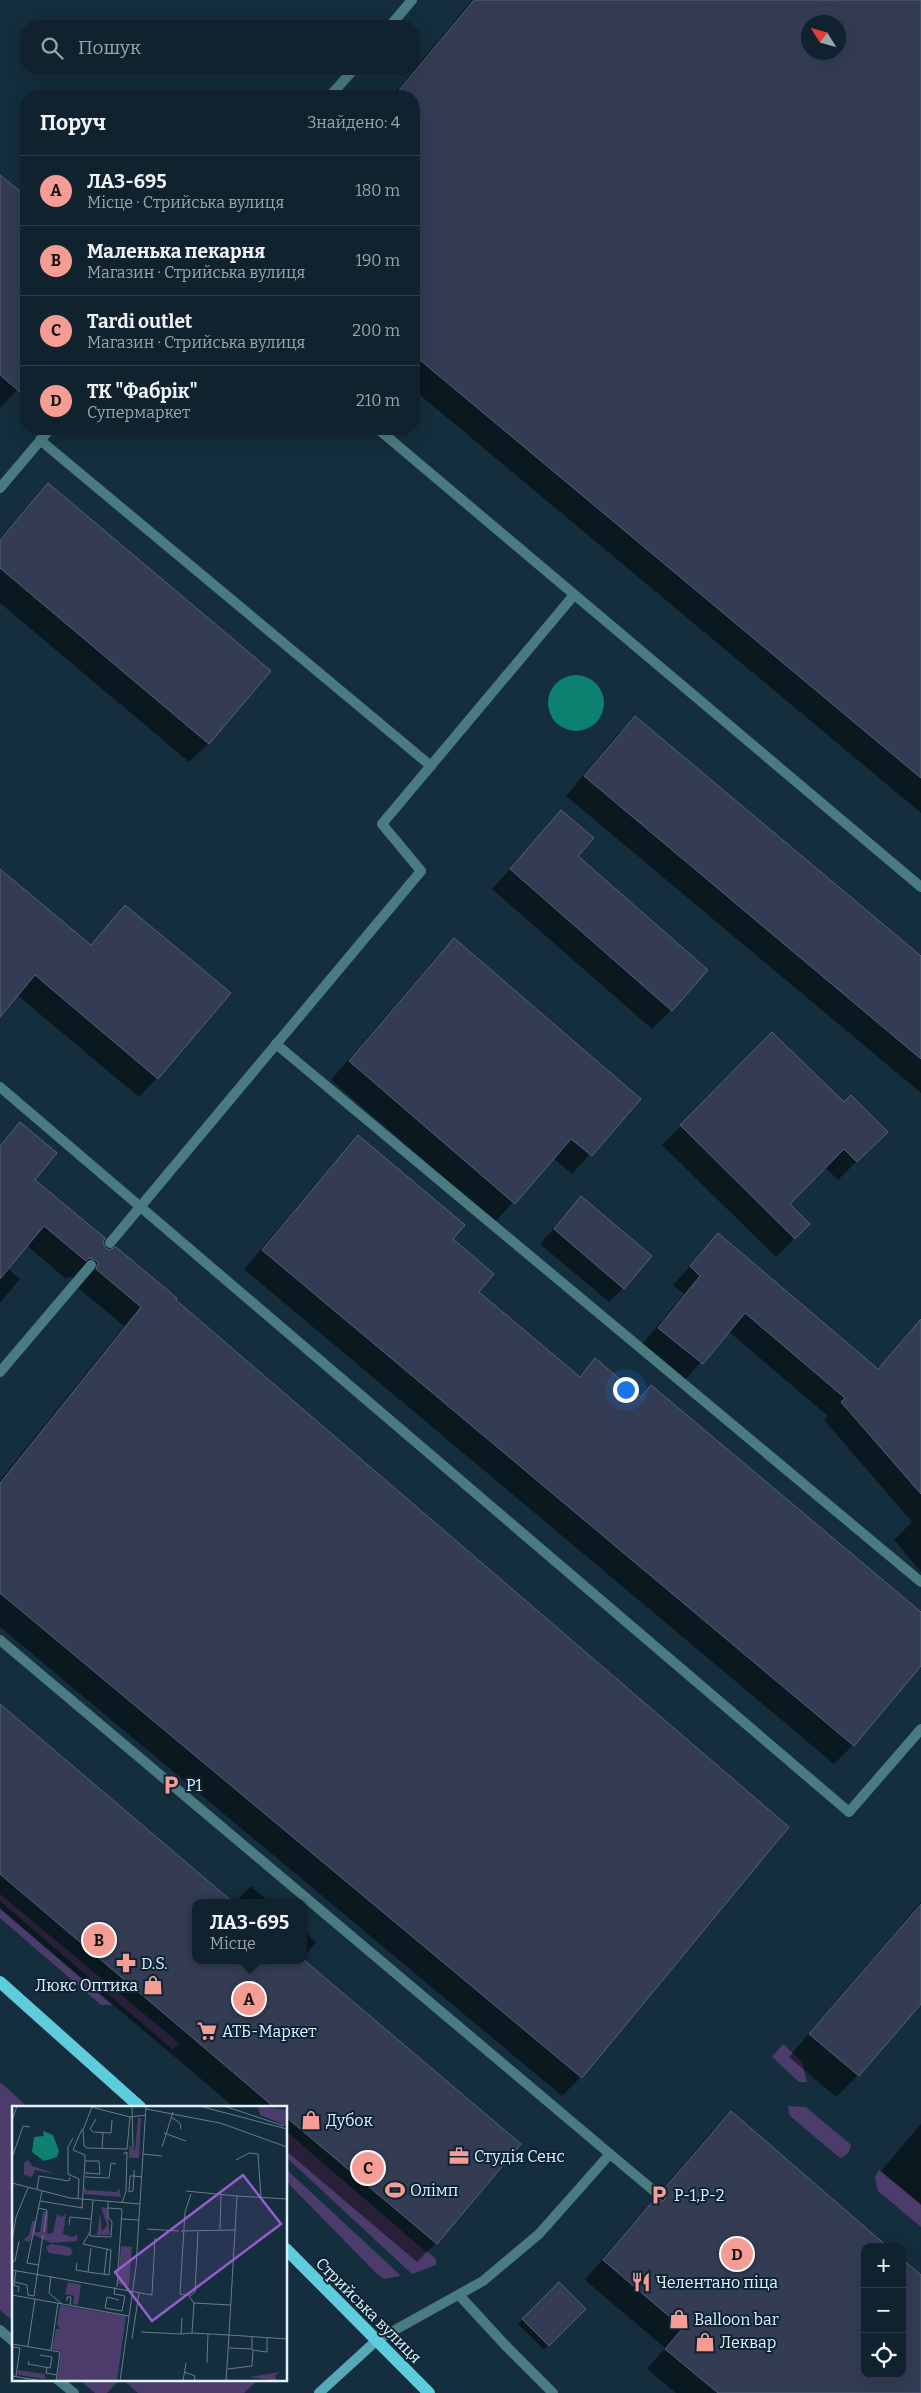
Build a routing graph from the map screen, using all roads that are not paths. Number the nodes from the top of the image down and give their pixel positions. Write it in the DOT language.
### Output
graph roads {
  1 [pos="412,0"];
  2 [pos="395,20"];
  3 [pos="349,75"];
  4 [pos="335,90"];
  5 [pos="45,435"];
  6 [pos="385,435"];
  7 [pos="40,440"];
  8 [pos="0,488"];
  9 [pos="574,595"];
  10 [pos="431,766"];
  11 [pos="921,887"];
  12 [pos="276,1044"];
  13 [pos="0,1087"];
  14 [pos="140,1206"];
  15 [pos="110,1243"];
  16 [pos="91,1265"];
  17 [pos="0,1372"];
  18 [pos="921,1582"];
  19 [pos="0,1640"];
  20 [pos="921,1729"];
  21 [pos="0,1982"];
  22 [pos="139,2106"];
  23 [pos="610,2154"];
  24 [pos="659,2195"];
  25 [pos="288,2251"];
  26 [pos="459,2294"];
  27 [pos="0,2330"];
  28 [pos="12,2340"];
  29 [pos="377,2340"];
  30 [pos="59,2380"];
  31 [pos="74,2393"];
  32 [pos="318,2393"];
  33 [pos="429,2393"];
  34 [pos="553,2393"];
  1 -- 2 [label="lane"];
  3 -- 4 [label="lane"];
  5 -- 7 [label="lane"];
  6 -- 9 [label="lane"];
  7 -- 8 [label="lane"];
  7 -- 10 [label="lane"];
  9 -- 10 [label="lane"];
  9 -- 11 [label="lane"];
  10 -- 12 [label="lane"];
  12 -- 14 [label="lane"];
  12 -- 18 [label="lane"];
  13 -- 14 [label="lane"];
  14 -- 15 [label="lane"];
  14 -- 20 [label="lane"];
  16 -- 17 [label="lane"];
  19 -- 23 [label="lane"];
  21 -- 22 [label="main road"];
  23 -- 24 [label="lane"];
  23 -- 26 [label="lane"];
  25 -- 29 [label="main road, Стрийська вулиця"];
  26 -- 29 [label="lane"];
  26 -- 34 [label="lane"];
  27 -- 28 [label="lane"];
  29 -- 32 [label="street"];
  29 -- 33 [label="main road, Стрийська вулиця"];
  30 -- 31 [label="lane"];
}
